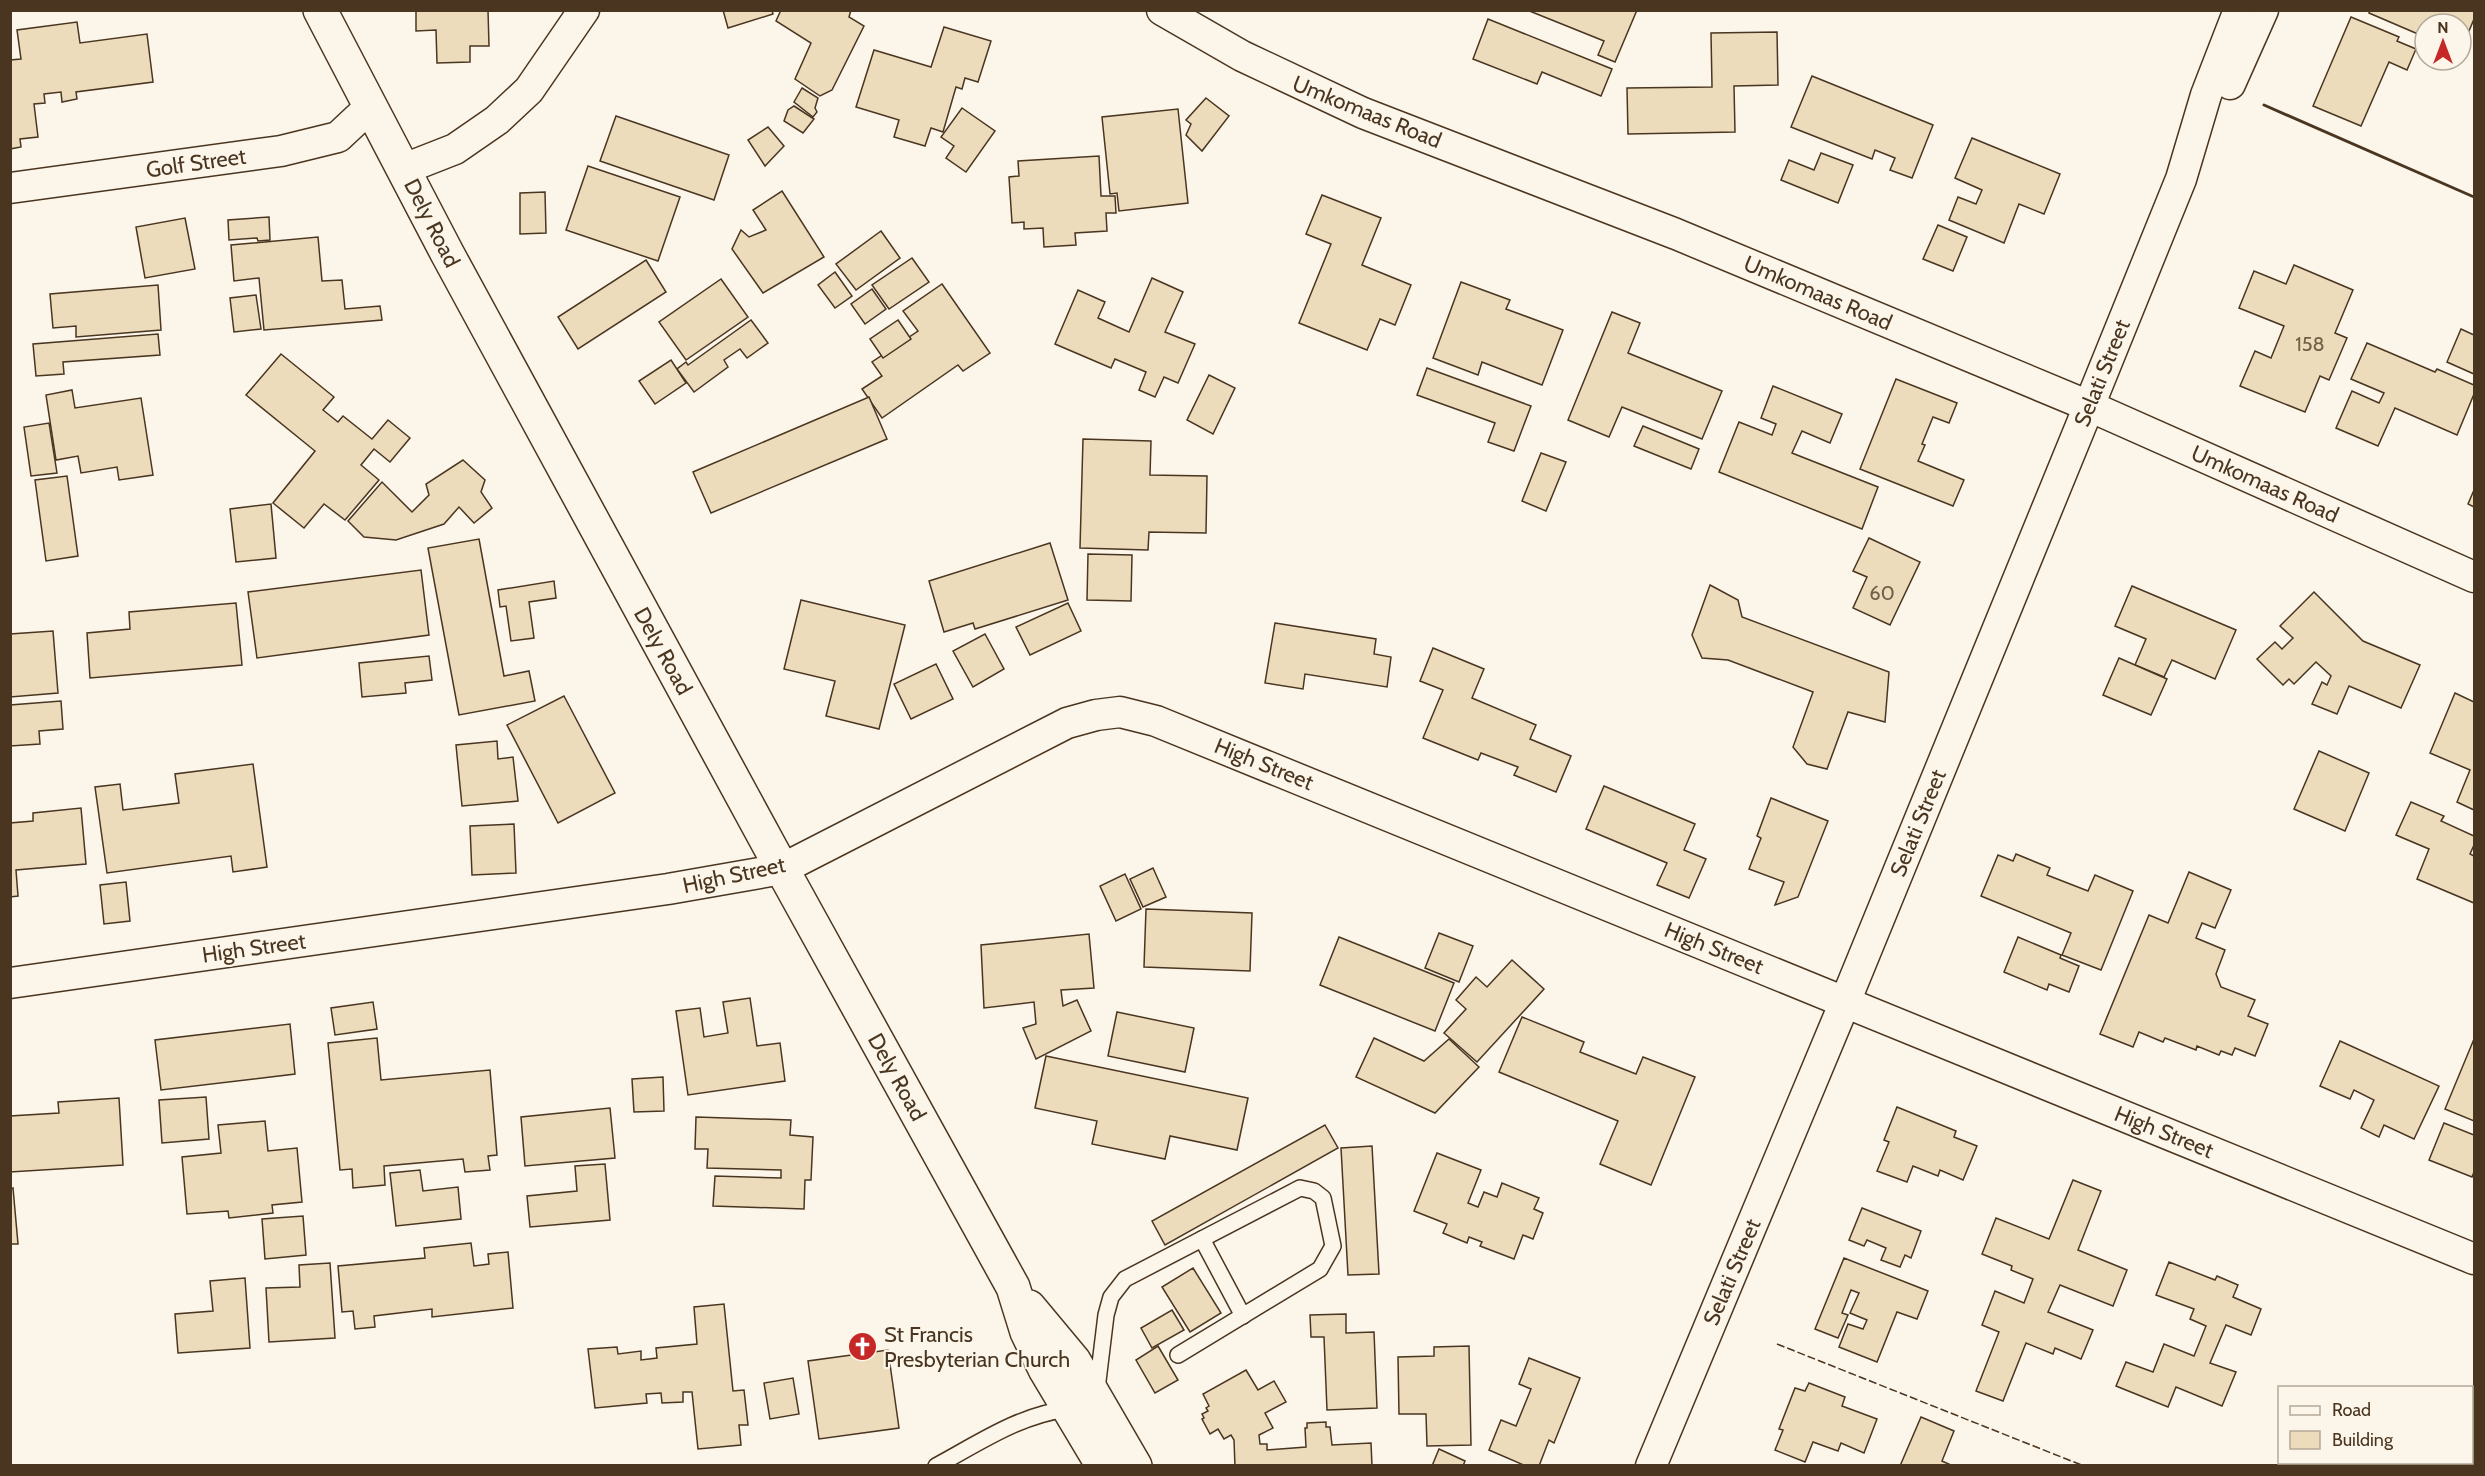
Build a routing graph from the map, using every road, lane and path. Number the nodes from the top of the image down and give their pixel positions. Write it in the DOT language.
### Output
graph roads {
  1 [pos="320,10"];
  2 [pos="584,10"];
  3 [pos="1162,10"];
  4 [pos="2239,10"];
  5 [pos="2263,10"];
  6 [pos="369,108"];
  7 [pos="404,169"];
  8 [pos="2181,179"];
  9 [pos="10,188"];
  10 [pos="2089,406"];
  11 [pos="2475,577"];
  12 [pos="782,868"];
  13 [pos="10,983"];
  14 [pos="1845,1002"];
  15 [pos="1202,1239"];
  16 [pos="2475,1259"];
  17 [pos="1243,1316"];
  18 [pos="1178,1355"];
  19 [pos="1082,1404"];
  20 [pos="936,1466"];
  21 [pos="1103,1466"];
  22 [pos="1135,1466"];
  23 [pos="1651,1466"];
  1 -- 6 [label="street, Dely Road"];
  2 -- 7 [label="street"];
  3 -- 10 [label="street, Umkomaas Road"];
  4 -- 8 [label="street, Selati Street"];
  5 -- 8 [label="street, Selati Street"];
  6 -- 7 [label="street, Dely Road"];
  6 -- 9 [label="street, Golf Street"];
  7 -- 12 [label="street, Dely Road"];
  8 -- 10 [label="street, Selati Street"];
  10 -- 11 [label="street, Umkomaas Road"];
  10 -- 14 [label="street, Selati Street"];
  12 -- 13 [label="street, High Street"];
  12 -- 14 [label="street, High Street"];
  12 -- 19 [label="street, Dely Road"];
  14 -- 16 [label="street, High Street"];
  14 -- 23 [label="street, Selati Street"];
  15 -- 17 [label="lane"];
  15 -- 17 [label="lane"];
  15 -- 19 [label="lane"];
  17 -- 18 [label="lane"];
  19 -- 20 [label="lane"];
  19 -- 21 [label="street, Dely Road"];
  19 -- 22 [label="street, Dely Road"];
}
